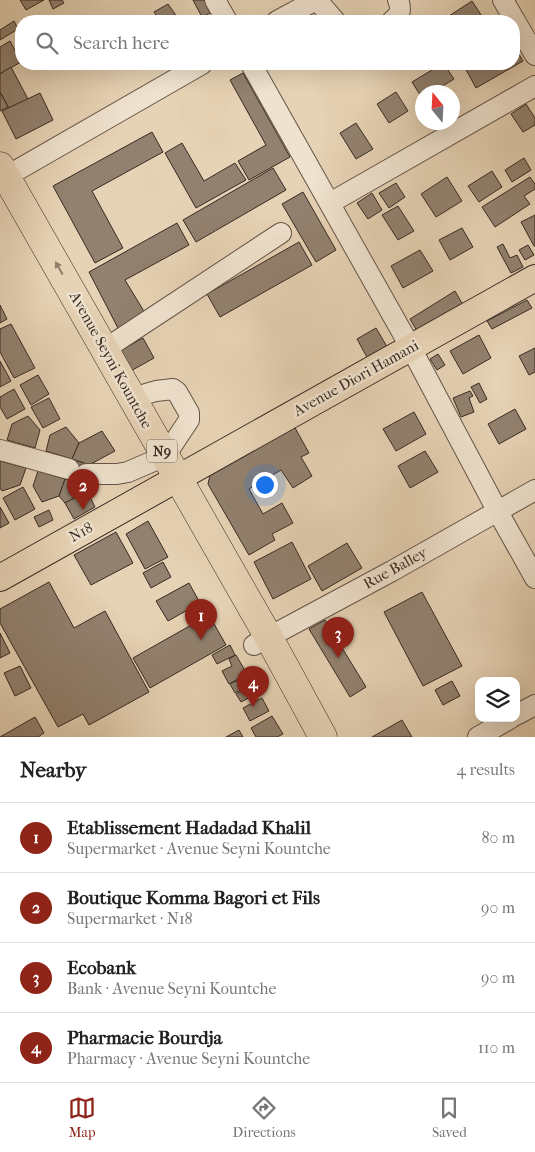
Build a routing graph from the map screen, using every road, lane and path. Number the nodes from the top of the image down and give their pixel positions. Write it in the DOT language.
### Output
graph roads {
  1 [pos="215,0"];
  2 [pos="316,0"];
  3 [pos="398,0"];
  4 [pos="503,0"];
  5 [pos="224,15"];
  6 [pos="289,15"];
  7 [pos="330,15"];
  8 [pos="399,15"];
  9 [pos="512,15"];
  10 [pos="520,30"];
  11 [pos="535,56"];
  12 [pos="192,70"];
  13 [pos="254,70"];
  14 [pos="535,86"];
  15 [pos="1,181"];
  16 [pos="330,204"];
  17 [pos="280,234"];
  18 [pos="535,278"];
  19 [pos="411,348"];
  20 [pos="105,349"];
  21 [pos="132,398"];
  22 [pos="0,450"];
  23 [pos="163,471"];
  24 [pos="535,490"];
  25 [pos="498,512"];
  26 [pos="0,578"];
  27 [pos="535,578"];
  28 [pos="261,640"];
  29 [pos="535,705"];
  30 [pos="520,713"];
  31 [pos="504,722"];
  32 [pos="306,737"];
  33 [pos="323,737"];
  34 [pos="478,737"];
  1 -- 5 [label="street"];
  2 -- 6 [label="street"];
  2 -- 7 [label="street"];
  3 -- 8 [label="street"];
  4 -- 9 [label="street"];
  10 -- 11 [label="street"];
  12 -- 15 [label="street"];
  13 -- 16 [label="street"];
  14 -- 16 [label="street"];
  20 -- 15 [label="highway, Avenue Seyni Kountche / N9, one-way"];
  15 -- 23 [label="highway, Avenue Seyni Kountche / N9"];
  16 -- 19 [label="street"];
  17 -- 20 [label="street"];
  18 -- 19 [label="main road, Avenue Diori Hamani"];
  19 -- 23 [label="main road, Avenue Diori Hamani"];
  19 -- 25 [label="street"];
  20 -- 21 [label="highway, Avenue Seyni Kountche / N9"];
  21 -- 23 [label="highway, Avenue Seyni Kountche / N9"];
  21 -- 23 [label="street"];
  22 -- 23 [label="street"];
  23 -- 26 [label="main road, N18"];
  23 -- 28 [label="highway, Avenue Seyni Kountche / N9"];
  24 -- 25 [label="street, Rue Balley"];
  25 -- 27 [label="street"];
  25 -- 28 [label="street, Rue Balley"];
  28 -- 32 [label="highway, Avenue Seyni Kountche / N9"];
  28 -- 33 [label="highway, Avenue Seyni Kountche / N9"];
  29 -- 30 [label="street"];
  31 -- 34 [label="street"];
}
